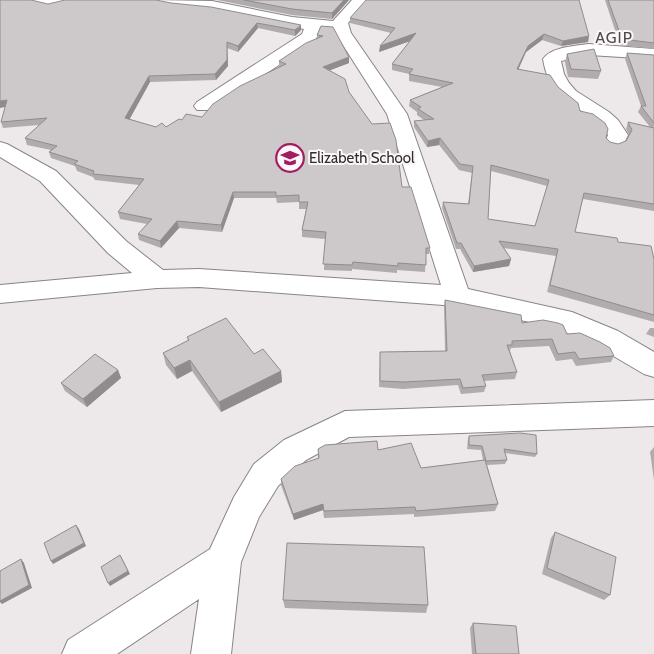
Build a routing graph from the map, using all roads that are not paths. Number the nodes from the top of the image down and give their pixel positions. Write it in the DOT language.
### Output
graph roads {
  1 [pos="35,0"];
  2 [pos="65,0"];
  3 [pos="159,0"];
  4 [pos="360,0"];
  5 [pos="314,26"];
  6 [pos="341,26"];
  7 [pos="654,54"];
  8 [pos="204,106"];
  9 [pos="615,143"];
  10 [pos="0,148"];
  11 [pos="157,279"];
  12 [pos="0,294"];
  13 [pos="457,296"];
  14 [pos="654,366"];
  15 [pos="654,413"];
  16 [pos="223,562"];
  17 [pos="82,654"];
  18 [pos="211,654"];
  1 -- 2 [label="street"];
  3 -- 5 [label="street"];
  4 -- 6 [label="street"];
  5 -- 6 [label="street"];
  5 -- 8 [label="street"];
  6 -- 13 [label="street"];
  7 -- 9 [label="street"];
  10 -- 11 [label="street"];
  11 -- 12 [label="street"];
  11 -- 13 [label="street"];
  13 -- 14 [label="street"];
  15 -- 16 [label="street"];
  16 -- 17 [label="street"];
  16 -- 18 [label="street"];
}
